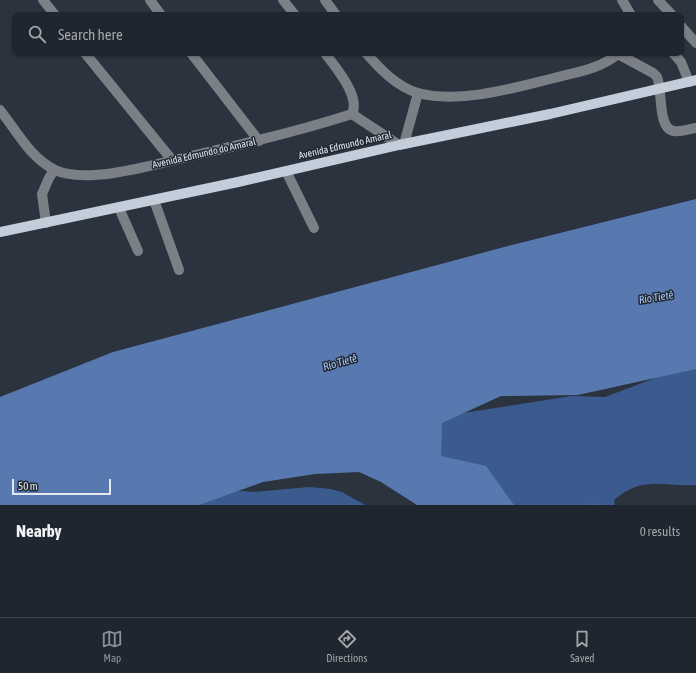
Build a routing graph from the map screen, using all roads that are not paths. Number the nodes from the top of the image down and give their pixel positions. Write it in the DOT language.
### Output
graph roads {
  1 [pos="43,0"];
  2 [pos="150,0"];
  3 [pos="283,0"];
  4 [pos="325,0"];
  5 [pos="622,0"];
  6 [pos="658,0"];
  7 [pos="53,12"];
  8 [pos="159,12"];
  9 [pos="293,12"];
  10 [pos="334,12"];
  11 [pos="629,12"];
  12 [pos="669,12"];
  13 [pos="684,29"];
  14 [pos="696,42"];
  15 [pos="88,56"];
  16 [pos="193,56"];
  17 [pos="327,56"];
  18 [pos="369,56"];
  19 [pos="615,56"];
  20 [pos="622,56"];
  21 [pos="676,56"];
  22 [pos="692,81"];
  23 [pos="659,89"];
  24 [pos="418,93"];
  25 [pos="0,110"];
  26 [pos="352,114"];
  27 [pos="696,128"];
  28 [pos="259,141"];
  29 [pos="402,145"];
  30 [pos="172,160"];
  31 [pos="54,170"];
  32 [pos="286,171"];
  33 [pos="154,200"];
  34 [pos="119,208"];
  35 [pos="46,223"];
  36 [pos="314,228"];
  37 [pos="0,232"];
  38 [pos="138,251"];
  39 [pos="179,270"];
  1 -- 7 [label="street"];
  2 -- 8 [label="street"];
  3 -- 9 [label="street"];
  4 -- 10 [label="street"];
  5 -- 11 [label="street"];
  6 -- 12 [label="street"];
  13 -- 14 [label="street"];
  15 -- 30 [label="street"];
  16 -- 28 [label="street"];
  17 -- 26 [label="street"];
  18 -- 24 [label="street"];
  19 -- 24 [label="street"];
  20 -- 23 [label="street"];
  21 -- 22 [label="street"];
  22 -- 23 [label="main road, Avenida Edmundo Amaral"];
  23 -- 27 [label="street"];
  23 -- 29 [label="main road, Avenida Edmundo Amaral"];
  24 -- 29 [label="street"];
  25 -- 31 [label="street"];
  26 -- 28 [label="street, Avenida Edmundo do Amaral"];
  26 -- 29 [label="street"];
  28 -- 30 [label="street, Avenida Edmundo do Amaral"];
  29 -- 32 [label="main road, Avenida Edmundo Amaral"];
  30 -- 31 [label="street, Avenida Edmundo do Amaral"];
  31 -- 35 [label="street"];
  32 -- 33 [label="main road, Avenida Edmundo Amaral"];
  32 -- 36 [label="street"];
  33 -- 34 [label="main road, Avenida Edmundo Amaral"];
  33 -- 39 [label="street"];
  34 -- 35 [label="main road, Avenida Edmundo Amaral"];
  34 -- 38 [label="street"];
  35 -- 37 [label="main road, Avenida Edmundo Amaral"];
}
